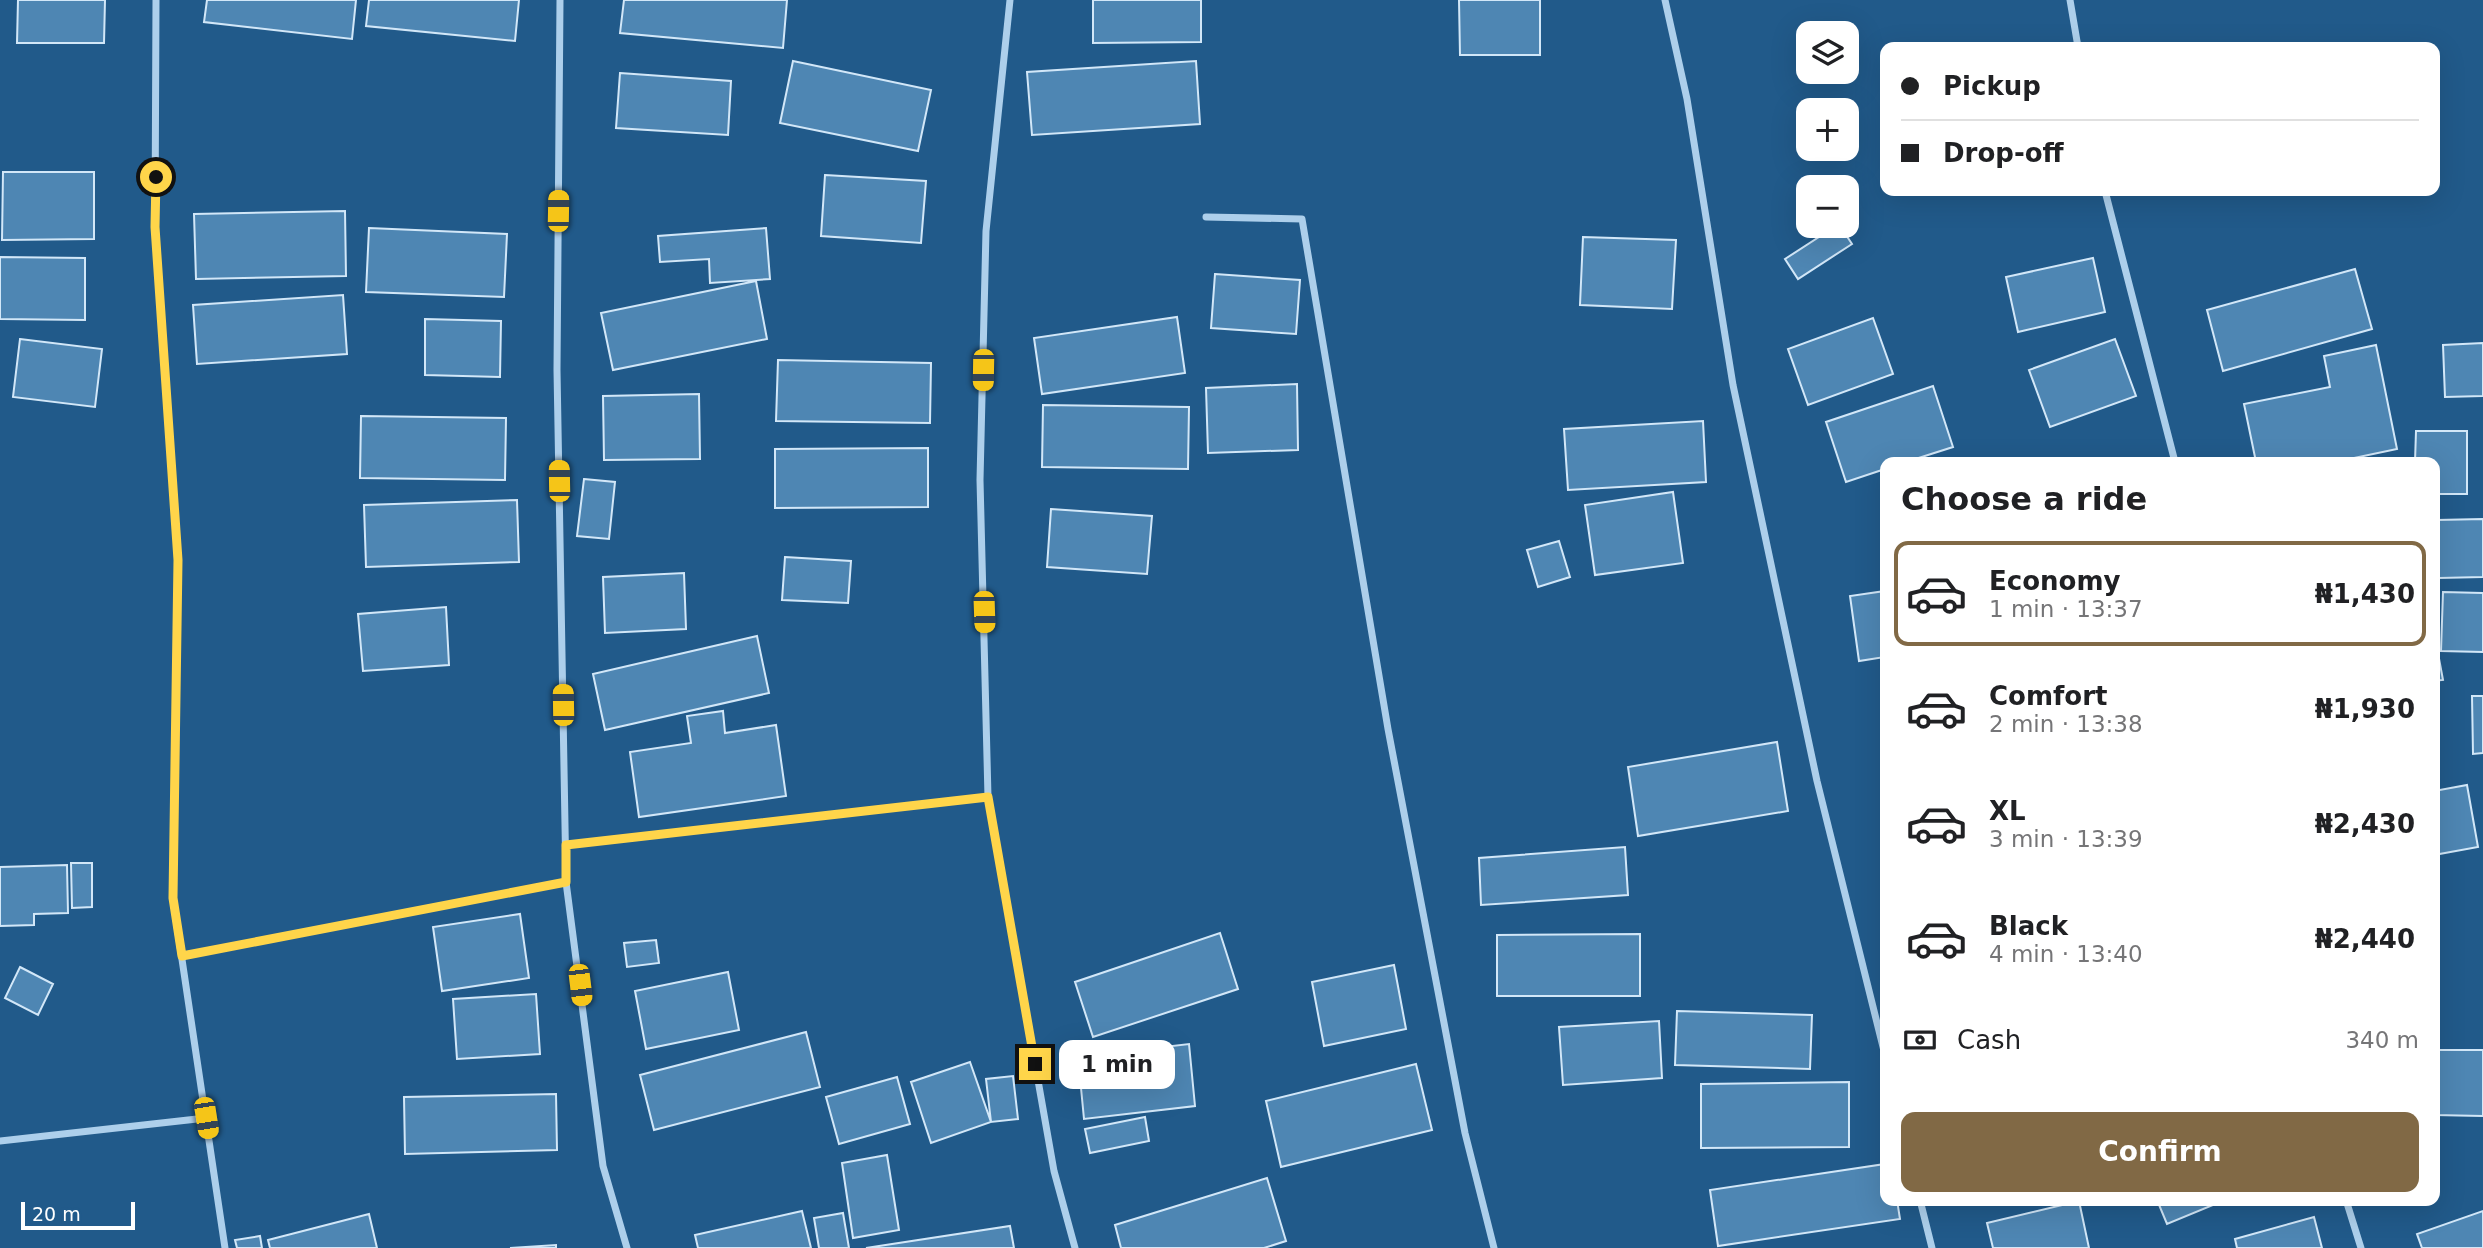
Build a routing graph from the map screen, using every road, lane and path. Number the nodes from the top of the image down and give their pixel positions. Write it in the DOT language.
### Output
graph roads {
  1 [pos="156,0"];
  2 [pos="560,0"];
  3 [pos="1010,0"];
  4 [pos="1665,0"];
  5 [pos="2070,0"];
  6 [pos="2077,42"];
  7 [pos="2106,196"];
  8 [pos="1206,217"];
  9 [pos="2174,457"];
  10 [pos="988,797"];
  11 [pos="566,845"];
  12 [pos="566,882"];
  13 [pos="182,956"];
  14 [pos="1880,1035"];
  15 [pos="206,1118"];
  16 [pos="0,1141"];
  17 [pos="1922,1206"];
  18 [pos="2348,1206"];
  19 [pos="225,1248"];
  20 [pos="627,1248"];
  21 [pos="1075,1248"];
  22 [pos="1494,1248"];
  23 [pos="1932,1248"];
  24 [pos="2361,1248"];
  1 -- 13 [label="street"];
  2 -- 11 [label="street"];
  3 -- 10 [label="street"];
  4 -- 14 [label="street"];
  5 -- 6 [label="street"];
  7 -- 9 [label="street"];
  8 -- 22 [label="street"];
  10 -- 11 [label="street"];
  10 -- 21 [label="street"];
  11 -- 12 [label="street"];
  12 -- 13 [label="street"];
  12 -- 20 [label="street"];
  13 -- 15 [label="street"];
  15 -- 16 [label="street"];
  15 -- 19 [label="street"];
  17 -- 23 [label="street"];
  18 -- 24 [label="street"];
}
